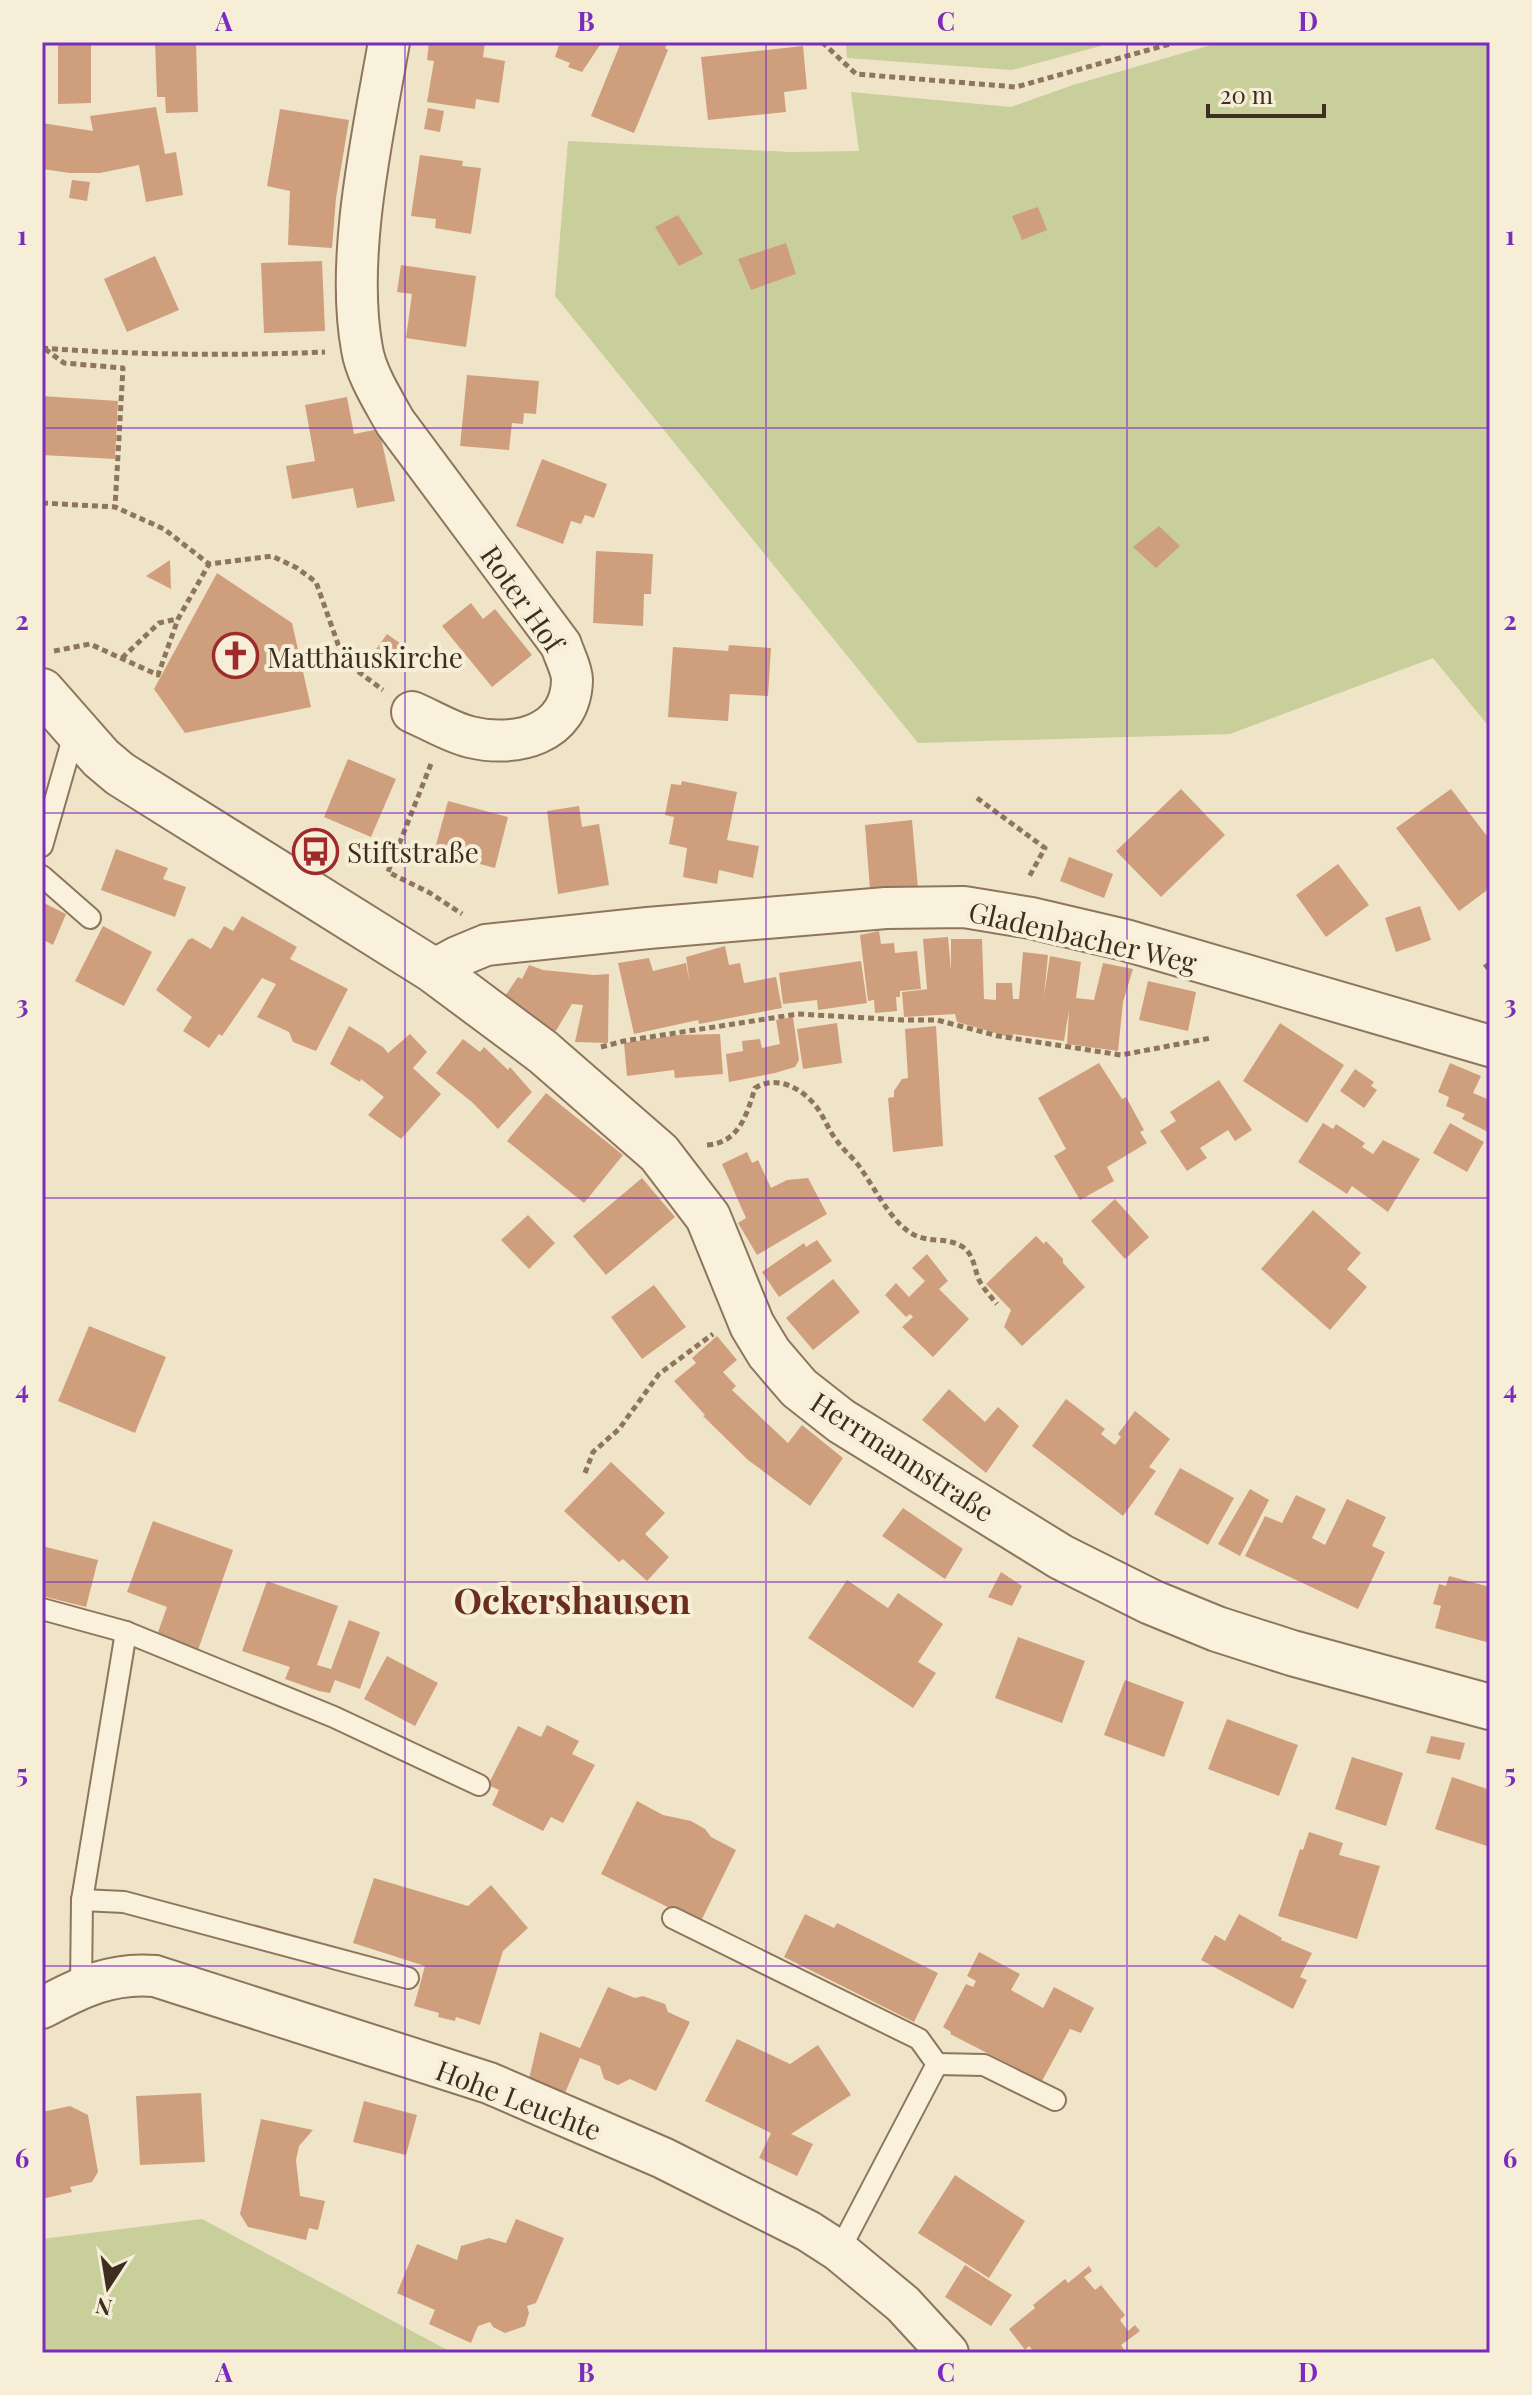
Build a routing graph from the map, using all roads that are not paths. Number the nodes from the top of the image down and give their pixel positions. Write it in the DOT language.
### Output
graph roads {
  1 [pos="389,42"];
  2 [pos="42,691"];
  3 [pos="429,719"];
  4 [pos="76,728"];
  5 [pos="42,846"];
  6 [pos="42,876"];
  7 [pos="90,918"];
  8 [pos="433,970"];
  9 [pos="1490,1046"];
  10 [pos="42,1609"];
  11 [pos="126,1632"];
  12 [pos="1490,1707"];
  13 [pos="479,1785"];
  14 [pos="82,1900"];
  15 [pos="673,1918"];
  16 [pos="408,1978"];
  17 [pos="81,1987"];
  18 [pos="42,2008"];
  19 [pos="937,2064"];
  20 [pos="1055,2100"];
  21 [pos="839,2251"];
  22 [pos="948,2353"];
  1 -- 3 [label="street, Roter Hof"];
  2 -- 4 [label="street"];
  4 -- 5 [label="lane"];
  4 -- 8 [label="street"];
  6 -- 7 [label="lane"];
  8 -- 9 [label="street, Gladenbacher Weg"];
  8 -- 12 [label="street, Herrmannstraße"];
  10 -- 11 [label="lane"];
  11 -- 13 [label="lane"];
  11 -- 14 [label="lane"];
  14 -- 16 [label="lane"];
  14 -- 17 [label="lane"];
  15 -- 19 [label="lane"];
  17 -- 18 [label="street, Hohe Leuchte"];
  17 -- 21 [label="street, Hohe Leuchte"];
  19 -- 20 [label="lane"];
  19 -- 21 [label="lane"];
  21 -- 22 [label="street, Hohe Leuchte"];
}
